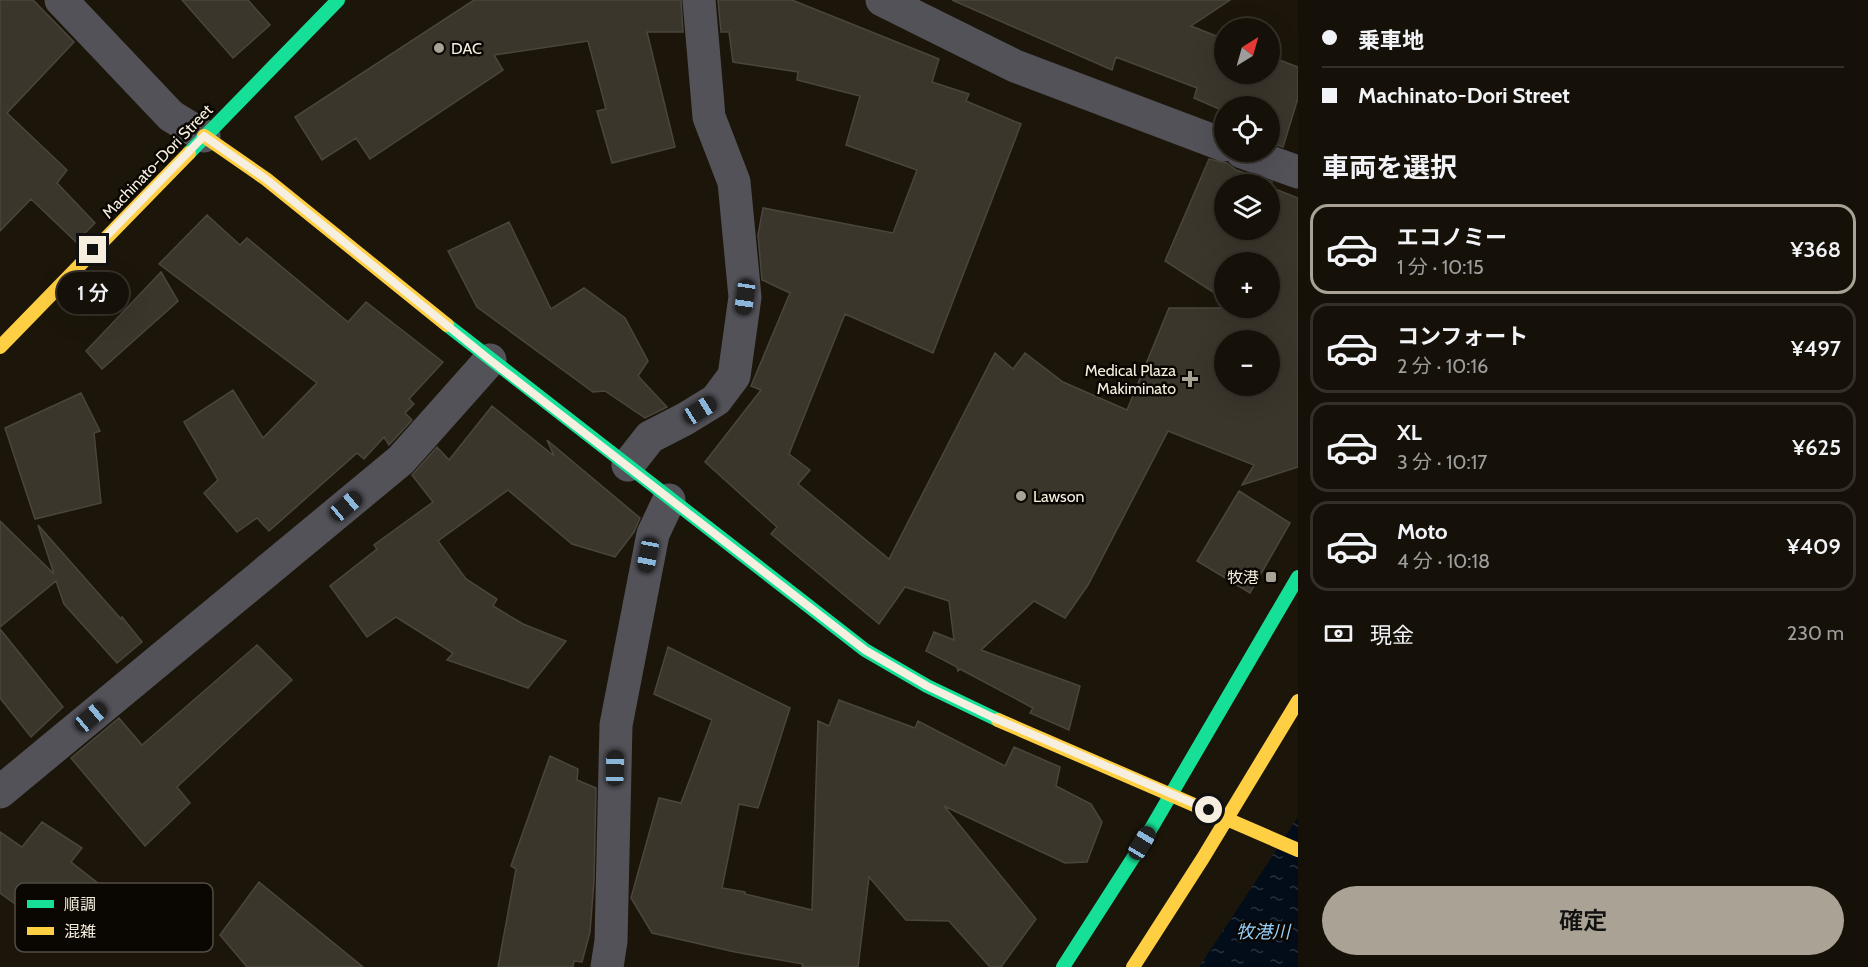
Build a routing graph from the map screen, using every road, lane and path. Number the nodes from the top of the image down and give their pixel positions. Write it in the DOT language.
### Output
graph roads {
  1 [pos="61,0"];
  2 [pos="338,0"];
  3 [pos="699,0"];
  4 [pos="882,0"];
  5 [pos="204,136"];
  6 [pos="1214,141"];
  7 [pos="1270,162"];
  8 [pos="1298,172"];
  9 [pos="0,347"];
  10 [pos="490,360"];
  11 [pos="628,465"];
  12 [pos="669,500"];
  13 [pos="1298,577"];
  14 [pos="1298,701"];
  15 [pos="0,792"];
  16 [pos="1171,794"];
  17 [pos="1227,818"];
  18 [pos="1295,849"];
  19 [pos="607,967"];
  20 [pos="1063,967"];
  21 [pos="1133,967"];
  1 -- 5 [label="street"];
  2 -- 5 [label="street, Machinato-Dori Street"];
  3 -- 11 [label="street"];
  4 -- 6 [label="street"];
  5 -- 9 [label="street, Machinato-Dori Street"];
  5 -- 10 [label="street"];
  7 -- 8 [label="street"];
  10 -- 11 [label="street"];
  10 -- 15 [label="street"];
  11 -- 12 [label="street"];
  12 -- 16 [label="street"];
  12 -- 19 [label="street"];
  13 -- 16 [label="street"];
  14 -- 17 [label="street"];
  16 -- 17 [label="street"];
  16 -- 20 [label="street"];
  17 -- 18 [label="street"];
  17 -- 21 [label="street"];
}
